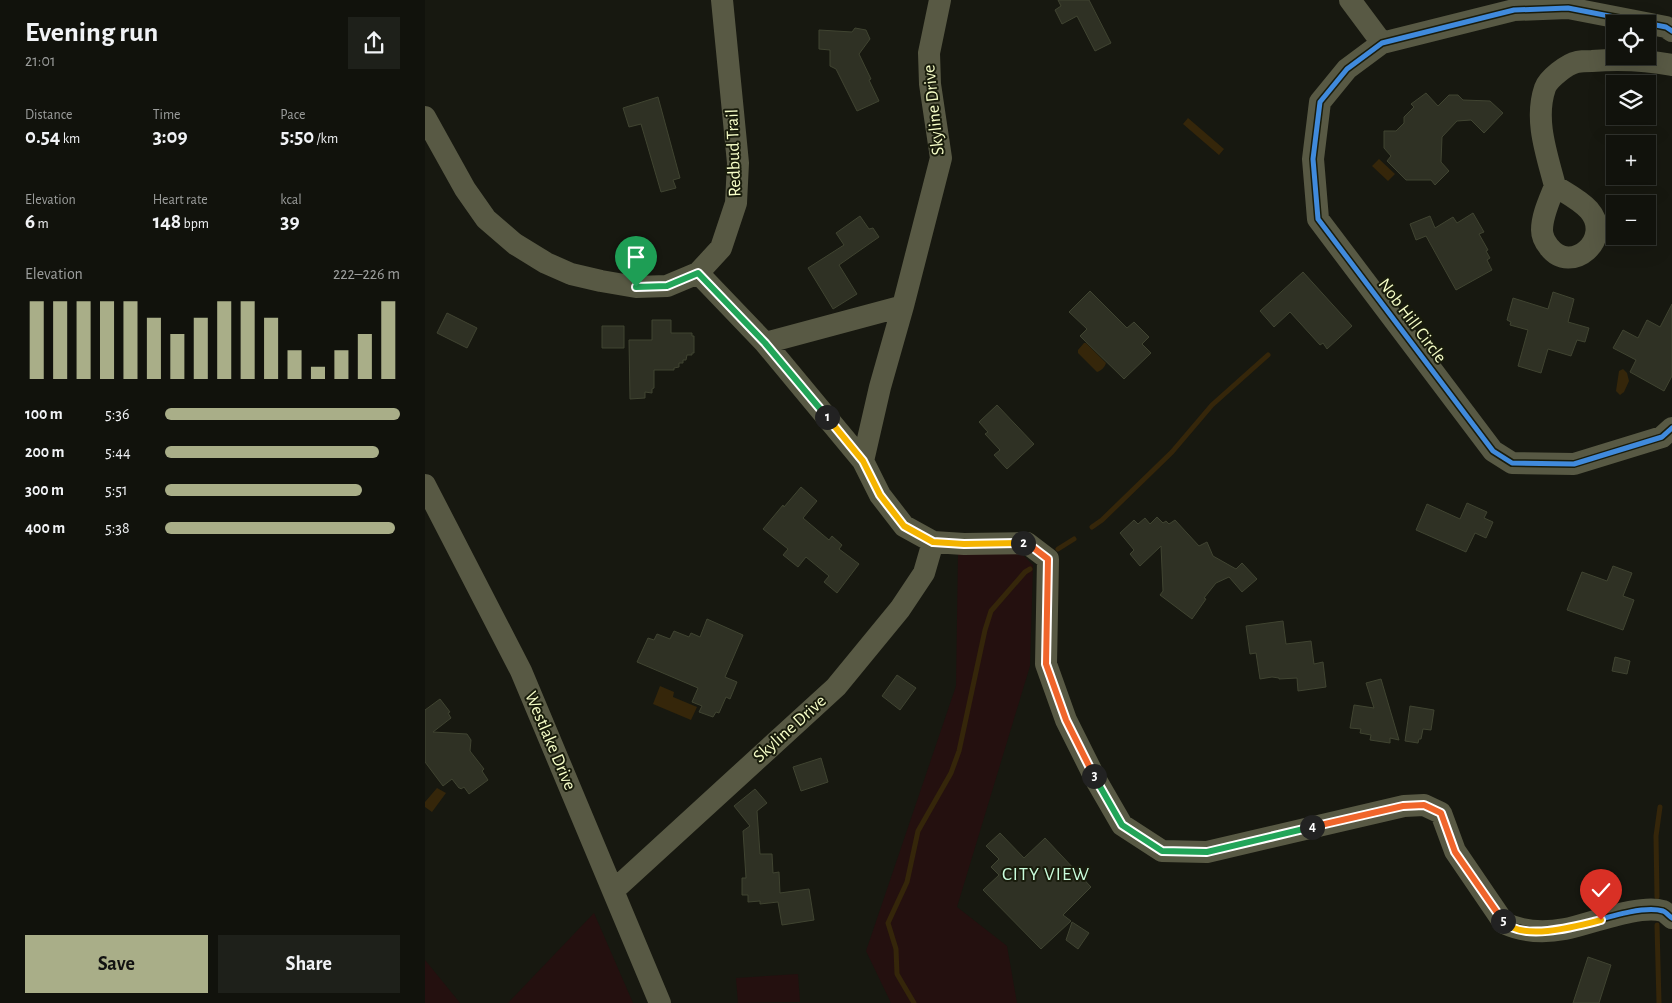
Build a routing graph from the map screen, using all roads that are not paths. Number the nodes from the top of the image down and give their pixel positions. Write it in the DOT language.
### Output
graph roads {
  1 [pos="722,0"];
  2 [pos="940,0"];
  3 [pos="1350,0"];
  4 [pos="1672,31"];
  5 [pos="1382,44"];
  6 [pos="1672,65"];
  7 [pos="425,117"];
  8 [pos="1555,186"];
  9 [pos="698,273"];
  10 [pos="903,306"];
  11 [pos="765,343"];
  12 [pos="1672,428"];
  13 [pos="863,461"];
  14 [pos="425,485"];
  15 [pos="933,542"];
  16 [pos="613,891"];
  17 [pos="1672,918"];
  18 [pos="660,1003"];
  1 -- 9 [label="street, Redbud Trail"];
  2 -- 10 [label="street, Skyline Drive"];
  3 -- 5 [label="street"];
  4 -- 5 [label="street"];
  5 -- 12 [label="street, Nob Hill Circle"];
  6 -- 8 [label="street"];
  7 -- 9 [label="street, Redbud Trail"];
  9 -- 11 [label="street"];
  10 -- 11 [label="street"];
  10 -- 13 [label="street, Skyline Drive"];
  11 -- 13 [label="street"];
  13 -- 15 [label="street"];
  14 -- 16 [label="street, Westlake Drive"];
  15 -- 16 [label="street, Skyline Drive"];
  15 -- 17 [label="street"];
  16 -- 18 [label="street, Westlake Drive"];
}
